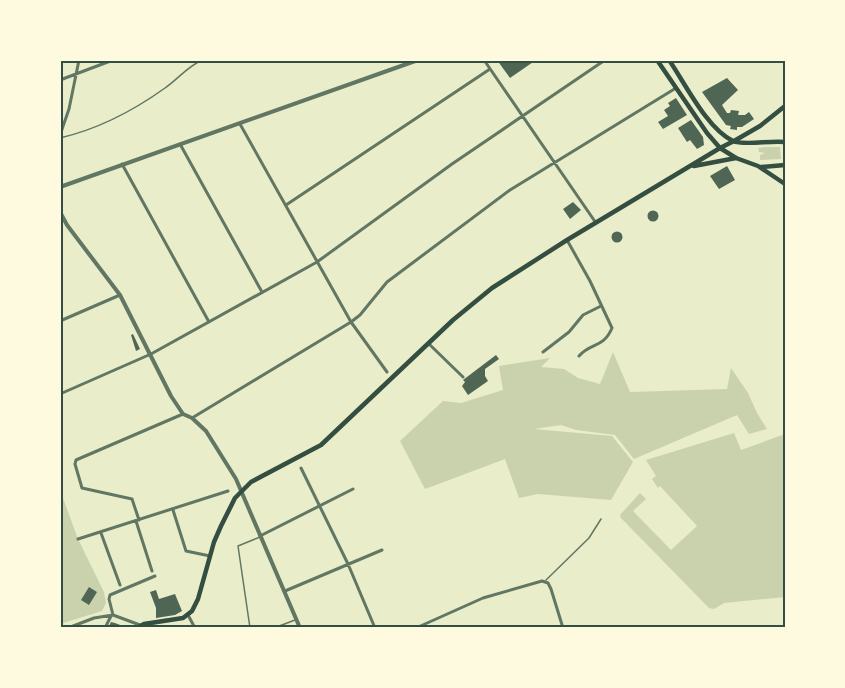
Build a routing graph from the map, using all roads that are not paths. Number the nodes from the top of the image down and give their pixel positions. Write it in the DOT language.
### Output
graph roads {
  1 [pos="79,60"];
  2 [pos="113,60"];
  3 [pos="202,60"];
  4 [pos="417,60"];
  5 [pos="484,60"];
  6 [pos="605,60"];
  7 [pos="657,60"];
  8 [pos="669,60"];
  9 [pos="490,69"];
  10 [pos="77,74"];
  11 [pos="60,80"];
  12 [pos="676,88"];
  13 [pos="785,106"];
  14 [pos="522,116"];
  15 [pos="239,122"];
  16 [pos="61,130"];
  17 [pos="60,137"];
  18 [pos="734,141"];
  19 [pos="785,142"];
  20 [pos="180,144"];
  21 [pos="720,148"];
  22 [pos="736,158"];
  23 [pos="555,162"];
  24 [pos="122,164"];
  25 [pos="785,165"];
  26 [pos="758,166"];
  27 [pos="689,168"];
  28 [pos="785,184"];
  29 [pos="60,187"];
  30 [pos="286,205"];
  31 [pos="60,212"];
  32 [pos="596,223"];
  33 [pos="567,240"];
  34 [pos="317,262"];
  35 [pos="262,292"];
  36 [pos="120,295"];
  37 [pos="601,306"];
  38 [pos="60,321"];
  39 [pos="209,322"];
  40 [pos="351,322"];
  41 [pos="429,344"];
  42 [pos="543,352"];
  43 [pos="150,354"];
  44 [pos="579,356"];
  45 [pos="387,372"];
  46 [pos="463,377"];
  47 [pos="60,394"];
  48 [pos="183,414"];
  49 [pos="192,418"];
  50 [pos="301,468"];
  51 [pos="353,489"];
  52 [pos="241,490"];
  53 [pos="228,491"];
  54 [pos="319,506"];
  55 [pos="172,510"];
  56 [pos="602,519"];
  57 [pos="138,521"];
  58 [pos="101,532"];
  59 [pos="260,536"];
  60 [pos="78,539"];
  61 [pos="382,550"];
  62 [pos="210,556"];
  63 [pos="348,564"];
  64 [pos="153,571"];
  65 [pos="155,576"];
  66 [pos="544,582"];
  67 [pos="120,585"];
  68 [pos="283,592"];
  69 [pos="112,615"];
  70 [pos="188,615"];
  71 [pos="296,619"];
  72 [pos="139,626"];
  73 [pos="69,628"];
  74 [pos="105,628"];
  75 [pos="195,628"];
  76 [pos="250,628"];
  77 [pos="273,628"];
  78 [pos="300,628"];
  79 [pos="375,628"];
  80 [pos="416,628"];
  81 [pos="563,628"];
  1 -- 10 [label="street"];
  2 -- 10 [label="street"];
  3 -- 17 [label="lane"];
  4 -- 15 [label="street"];
  5 -- 9 [label="street"];
  6 -- 14 [label="street"];
  7 -- 12 [label="main road"];
  8 -- 18 [label="main road"];
  9 -- 14 [label="street"];
  9 -- 30 [label="street"];
  10 -- 11 [label="street"];
  10 -- 16 [label="street"];
  12 -- 21 [label="main road"];
  12 -- 23 [label="street"];
  13 -- 18 [label="main road"];
  14 -- 23 [label="street"];
  14 -- 34 [label="street"];
  15 -- 20 [label="street"];
  15 -- 30 [label="street"];
  16 -- 17 [label="street"];
  18 -- 19 [label="main road"];
  18 -- 21 [label="main road"];
  20 -- 24 [label="street"];
  20 -- 35 [label="street"];
  21 -- 22 [label="main road"];
  21 -- 27 [label="main road"];
  22 -- 26 [label="main road"];
  22 -- 27 [label="main road"];
  23 -- 32 [label="street"];
  23 -- 40 [label="street"];
  24 -- 29 [label="street"];
  24 -- 39 [label="street"];
  25 -- 26 [label="main road"];
  26 -- 28 [label="main road"];
  27 -- 32 [label="main road"];
  30 -- 34 [label="street"];
  31 -- 36 [label="street"];
  32 -- 33 [label="main road"];
  33 -- 37 [label="street"];
  33 -- 41 [label="main road"];
  34 -- 35 [label="street"];
  34 -- 40 [label="street"];
  35 -- 39 [label="street"];
  36 -- 38 [label="street"];
  36 -- 43 [label="street"];
  37 -- 42 [label="street"];
  37 -- 44 [label="street"];
  39 -- 43 [label="street"];
  40 -- 45 [label="street"];
  40 -- 49 [label="street"];
  41 -- 46 [label="street"];
  41 -- 52 [label="main road"];
  43 -- 47 [label="street"];
  43 -- 48 [label="street"];
  48 -- 49 [label="street"];
  48 -- 57 [label="street"];
  49 -- 52 [label="street"];
  50 -- 54 [label="street"];
  51 -- 54 [label="street"];
  52 -- 59 [label="street"];
  52 -- 62 [label="main road"];
  53 -- 55 [label="street"];
  54 -- 59 [label="street"];
  54 -- 63 [label="street"];
  55 -- 57 [label="street"];
  55 -- 62 [label="street"];
  56 -- 66 [label="lane"];
  57 -- 58 [label="street"];
  57 -- 64 [label="street"];
  58 -- 60 [label="street"];
  58 -- 67 [label="street"];
  59 -- 68 [label="street"];
  59 -- 76 [label="lane"];
  61 -- 63 [label="street"];
  62 -- 70 [label="main road"];
  63 -- 68 [label="street"];
  63 -- 79 [label="street"];
  65 -- 69 [label="street"];
  66 -- 80 [label="street"];
  66 -- 81 [label="street"];
  68 -- 71 [label="street"];
  69 -- 72 [label="street"];
  69 -- 73 [label="street"];
  69 -- 74 [label="street"];
  70 -- 72 [label="main road"];
  70 -- 75 [label="street"];
  71 -- 77 [label="lane"];
  71 -- 78 [label="street"];
}
